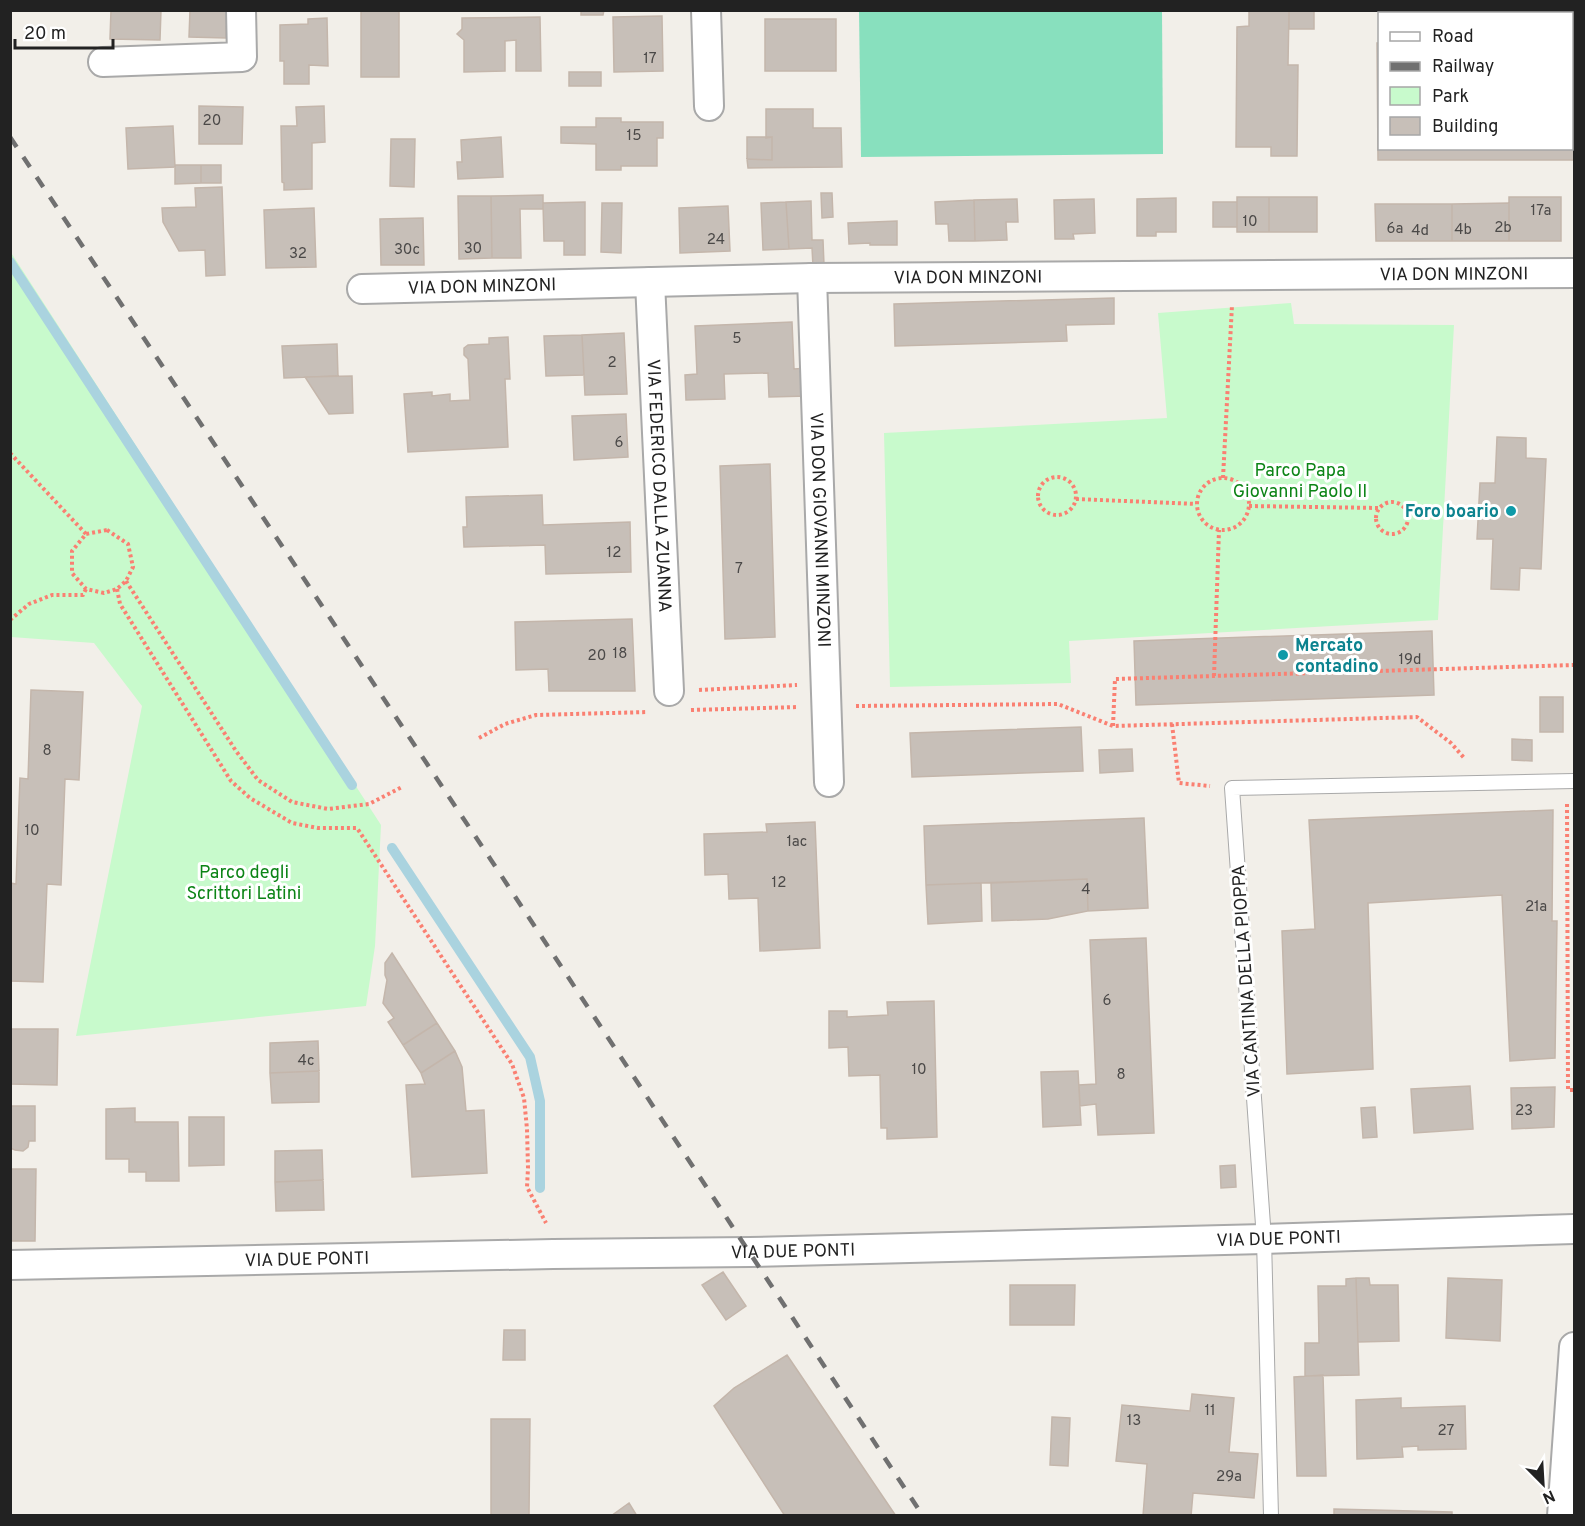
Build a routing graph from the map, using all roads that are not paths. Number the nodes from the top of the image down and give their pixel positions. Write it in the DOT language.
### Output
graph roads {
  1 [pos="241,10"];
  2 [pos="706,10"];
  3 [pos="103,62"];
  4 [pos="709,106"];
  5 [pos="1575,273"];
  6 [pos="812,278"];
  7 [pos="651,282"];
  8 [pos="362,289"];
  9 [pos="669,691"];
  10 [pos="1575,781"];
  11 [pos="829,782"];
  12 [pos="1575,1229"];
  13 [pos="1264,1239"];
  14 [pos="10,1265"];
  15 [pos="1575,1347"];
  16 [pos="1271,1515"];
  17 [pos="1563,1515"];
  1 -- 3 [label="street"];
  2 -- 4 [label="street"];
  5 -- 6 [label="street, VIA DON MINZONI"];
  6 -- 7 [label="street, VIA DON MINZONI"];
  6 -- 11 [label="street, VIA DON GIOVANNI MINZONI"];
  7 -- 8 [label="street, VIA DON MINZONI"];
  7 -- 9 [label="street, VIA FEDERICO DALLA ZUANNA"];
  10 -- 13 [label="lane, VIA CANTINA DELLA PIOPPA"];
  12 -- 13 [label="street, VIA DUE PONTI"];
  13 -- 14 [label="street, VIA DUE PONTI"];
  13 -- 16 [label="lane, VIA CANTINA DELLA PIOPPA"];
  15 -- 17 [label="street"];
}
